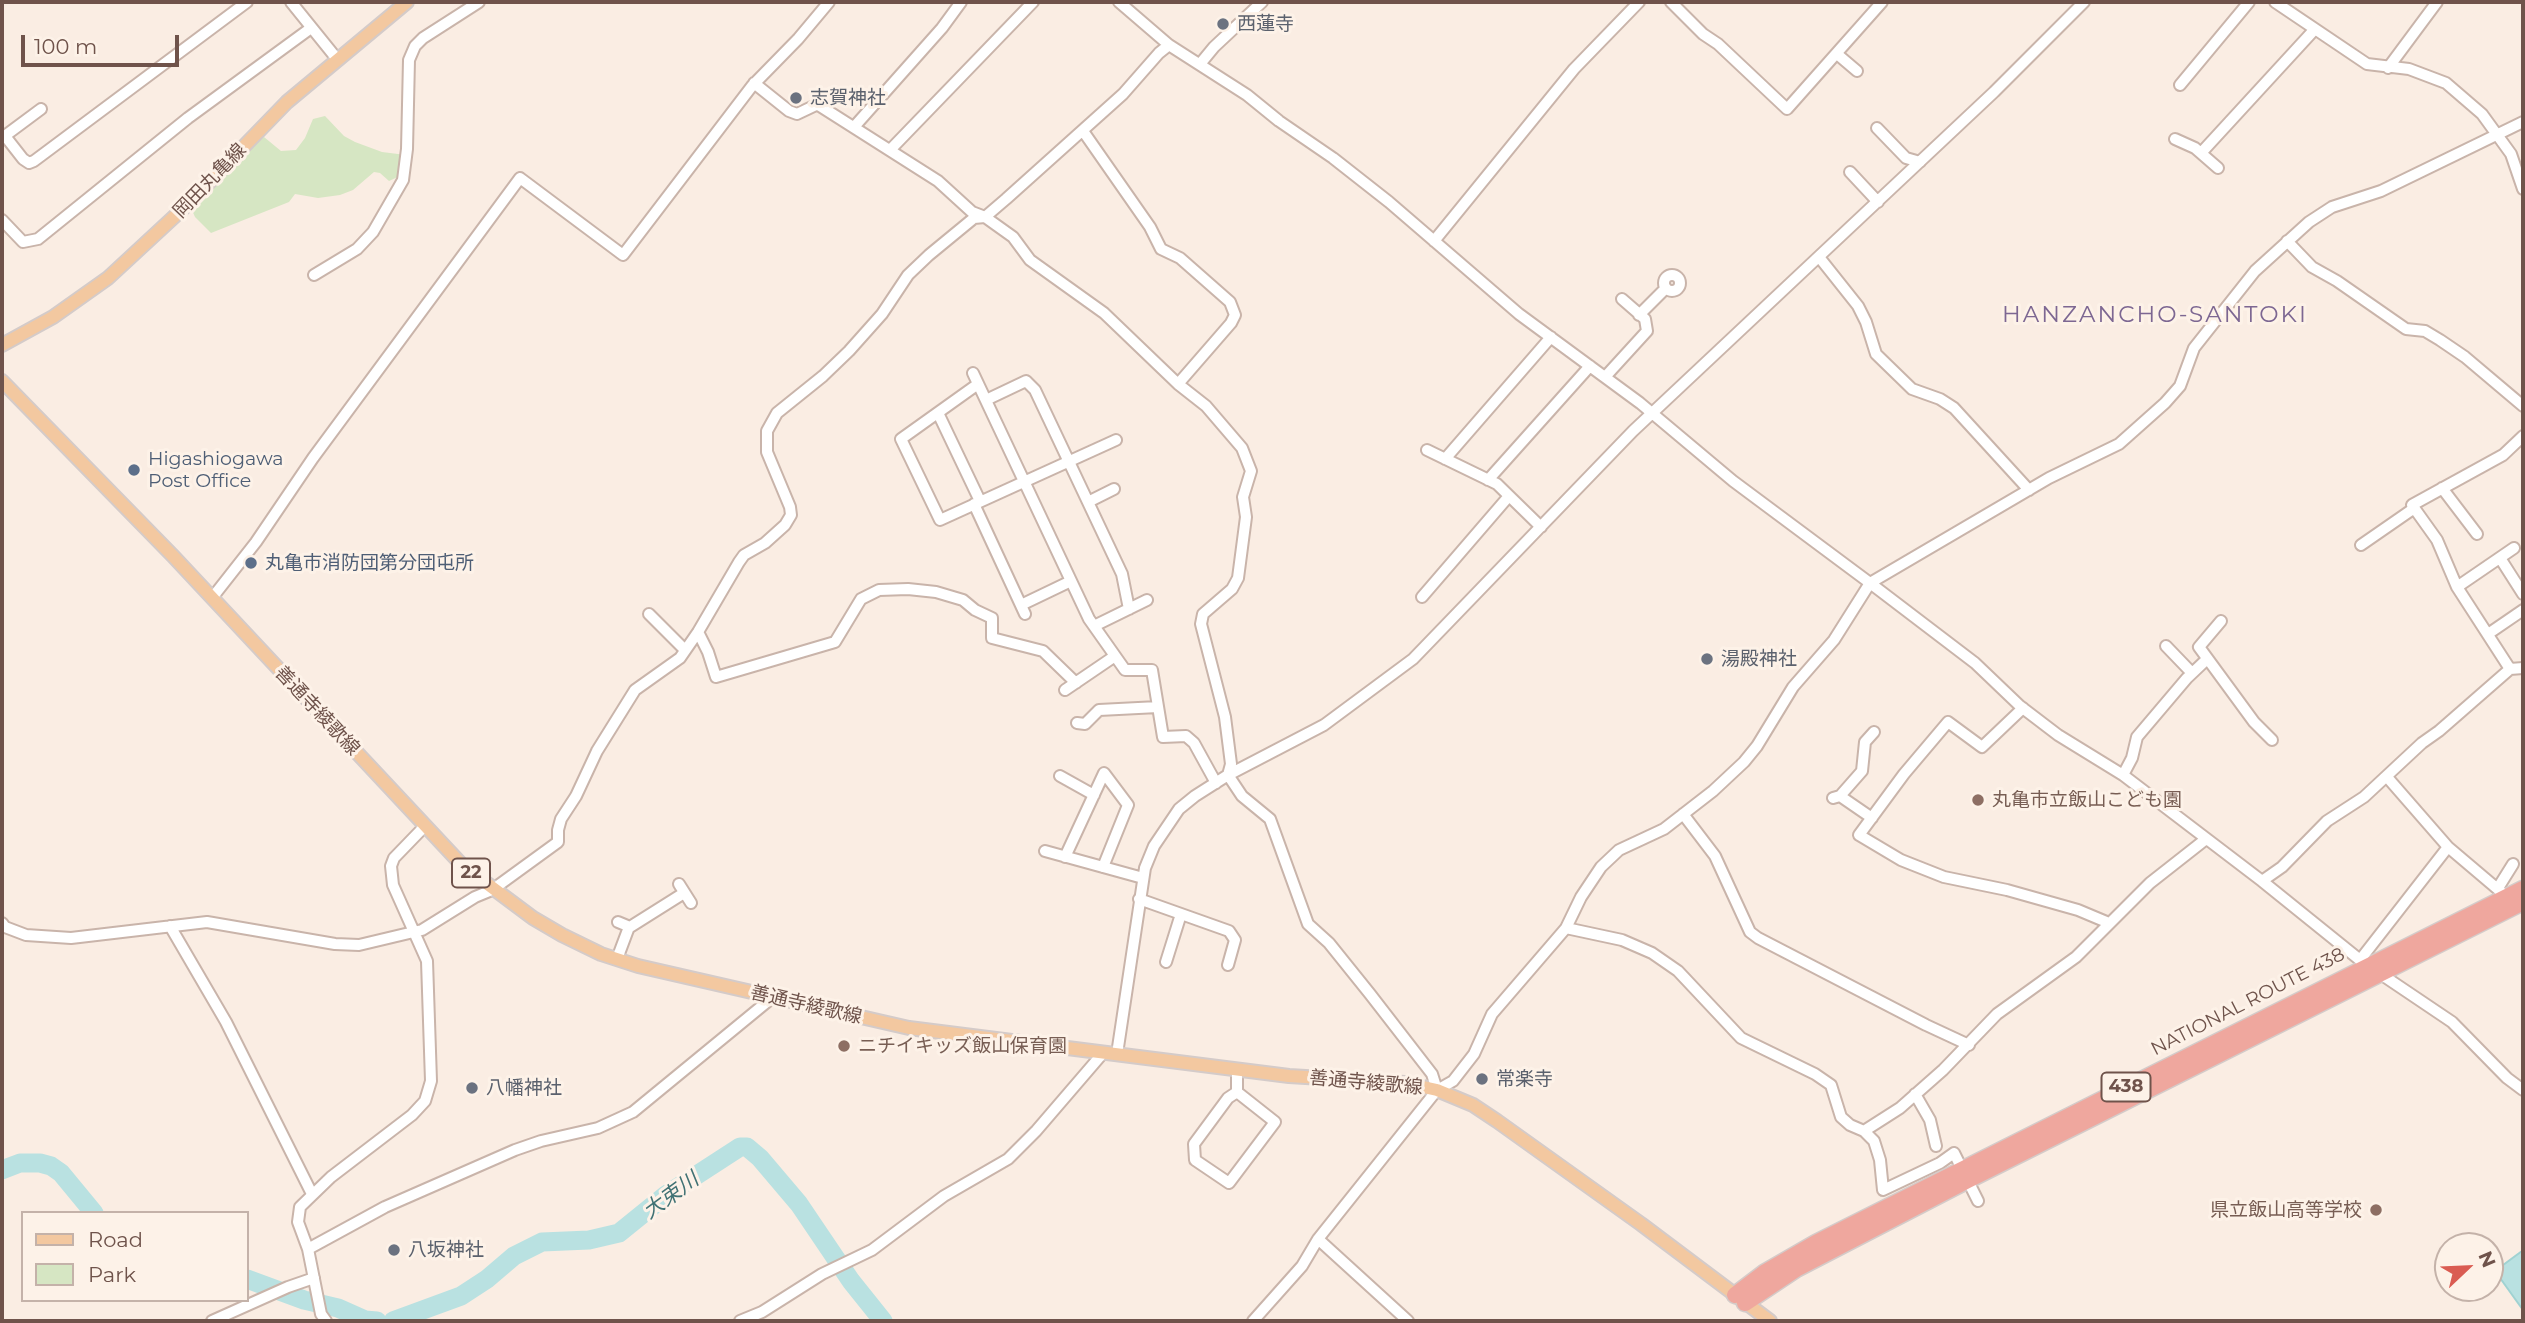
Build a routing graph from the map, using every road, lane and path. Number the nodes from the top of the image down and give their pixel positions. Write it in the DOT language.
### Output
graph roads {
  1 [pos="247,2"];
  2 [pos="290,2"];
  3 [pos="407,2"];
  4 [pos="479,2"];
  5 [pos="829,2"];
  6 [pos="961,2"];
  7 [pos="1033,2"];
  8 [pos="1119,2"];
  9 [pos="1262,2"];
  10 [pos="1639,2"];
  11 [pos="1671,2"];
  12 [pos="1882,2"];
  13 [pos="2084,2"];
  14 [pos="2249,2"];
  15 [pos="2275,2"];
  16 [pos="2437,2"];
  17 [pos="311,28"];
  18 [pos="2315,29"];
  19 [pos="1169,45"];
  20 [pos="1837,54"];
  21 [pos="337,60"];
  22 [pos="1200,64"];
  23 [pos="2388,68"];
  24 [pos="1857,71"];
  25 [pos="754,83"];
  26 [pos="2180,85"];
  27 [pos="41,109"];
  28 [pos="2523,122"];
  29 [pos="854,127"];
  30 [pos="1877,128"];
  31 [pos="1083,131"];
  32 [pos="2496,135"];
  33 [pos="3,137"];
  34 [pos="2175,139"];
  35 [pos="891,149"];
  36 [pos="2201,153"];
  37 [pos="1920,162"];
  38 [pos="2218,169"];
  39 [pos="1850,172"];
  40 [pos="2523,190"];
  41 [pos="1878,202"];
  42 [pos="985,217"];
  43 [pos="2,220"];
  44 [pos="1434,241"];
  45 [pos="2287,241"];
  46 [pos="1819,257"];
  47 [pos="314,275"];
  48 [pos="1666,288"];
  49 [pos="1622,299"];
  50 [pos="1639,314"];
  51 [pos="1551,337"];
  52 [pos="2,345"];
  53 [pos="1590,366"];
  54 [pos="973,373"];
  55 [pos="1605,377"];
  56 [pos="2,381"];
  57 [pos="1178,383"];
  58 [pos="978,384"];
  59 [pos="986,400"];
  60 [pos="2523,406"];
  61 [pos="939,413"];
  62 [pos="1652,413"];
  63 [pos="2523,436"];
  64 [pos="1116,440"];
  65 [pos="1427,450"];
  66 [pos="1445,458"];
  67 [pos="1069,461"];
  68 [pos="1488,480"];
  69 [pos="1024,481"];
  70 [pos="2442,488"];
  71 [pos="1114,489"];
  72 [pos="2029,490"];
  73 [pos="1509,496"];
  74 [pos="1088,502"];
  75 [pos="977,503"];
  76 [pos="2413,509"];
  77 [pos="1541,527"];
  78 [pos="2477,534"];
  79 [pos="2361,545"];
  80 [pos="2514,548"];
  81 [pos="2500,558"];
  82 [pos="1071,581"];
  83 [pos="1870,583"];
  84 [pos="2457,587"];
  85 [pos="2523,594"];
  86 [pos="212,597"];
  87 [pos="1422,597"];
  88 [pos="1147,600"];
  89 [pos="1129,609"];
  90 [pos="2523,610"];
  91 [pos="649,614"];
  92 [pos="2221,621"];
  93 [pos="1094,626"];
  94 [pos="698,632"];
  95 [pos="2488,634"];
  96 [pos="2166,646"];
  97 [pos="685,650"];
  98 [pos="1115,656"];
  99 [pos="2207,659"];
  100 [pos="2523,668"];
  101 [pos="2510,669"];
  102 [pos="2192,673"];
  103 [pos="1076,683"];
  104 [pos="1065,690"];
  105 [pos="1158,707"];
  106 [pos="2022,708"];
  107 [pos="1077,723"];
  108 [pos="1874,732"];
  109 [pos="2272,740"];
  110 [pos="1228,775"];
  111 [pos="2123,775"];
  112 [pos="1060,776"];
  113 [pos="2387,777"];
  114 [pos="1216,783"];
  115 [pos="1094,795"];
  116 [pos="1683,814"];
  117 [pos="1872,818"];
  118 [pos="424,827"];
  119 [pos="2206,839"];
  120 [pos="2448,847"];
  121 [pos="1045,852"];
  122 [pos="1065,857"];
  123 [pos="2513,864"];
  124 [pos="1103,867"];
  125 [pos="1143,878"];
  126 [pos="2262,881"];
  127 [pos="2523,889"];
  128 [pos="492,890"];
  129 [pos="2503,892"];
  130 [pos="1139,899"];
  131 [pos="2523,902"];
  132 [pos="691,903"];
  133 [pos="1181,914"];
  134 [pos="618,922"];
  135 [pos="2,923"];
  136 [pos="2109,923"];
  137 [pos="170,926"];
  138 [pos="629,927"];
  139 [pos="1566,928"];
  140 [pos="414,932"];
  141 [pos="617,959"];
  142 [pos="1166,962"];
  143 [pos="1228,965"];
  144 [pos="2370,967"];
  145 [pos="773,997"];
  146 [pos="1969,1045"];
  147 [pos="1103,1053"];
  148 [pos="1117,1054"];
  149 [pos="1237,1070"];
  150 [pos="1437,1090"];
  151 [pos="2523,1090"];
  152 [pos="1237,1093"];
  153 [pos="1915,1094"];
  154 [pos="1864,1131"];
  155 [pos="1936,1146"];
  156 [pos="1966,1175"];
  157 [pos="312,1194"];
  158 [pos="1978,1201"];
  159 [pos="1318,1239"];
  160 [pos="308,1249"];
  161 [pos="314,1278"];
  162 [pos="1740,1299"];
  163 [pos="212,1321"];
  164 [pos="327,1321"];
  165 [pos="740,1321"];
  166 [pos="1253,1321"];
  167 [pos="1408,1321"];
  168 [pos="1770,1321"];
  1 -- 33 [label="street"];
  2 -- 17 [label="street"];
  3 -- 21 [label="main road, 岡田丸亀線"];
  4 -- 47 [label="street"];
  5 -- 25 [label="street"];
  6 -- 29 [label="street"];
  7 -- 35 [label="street"];
  8 -- 19 [label="street"];
  9 -- 22 [label="street"];
  10 -- 44 [label="street"];
  11 -- 20 [label="street"];
  12 -- 20 [label="street"];
  13 -- 37 [label="street"];
  14 -- 26 [label="street"];
  15 -- 18 [label="street"];
  16 -- 23 [label="street"];
  17 -- 21 [label="street"];
  17 -- 43 [label="street"];
  18 -- 23 [label="street"];
  18 -- 36 [label="street"];
  19 -- 22 [label="street"];
  19 -- 31 [label="street"];
  20 -- 24 [label="street"];
  21 -- 52 [label="main road, 岡田丸亀線"];
  22 -- 44 [label="street"];
  23 -- 32 [label="street"];
  25 -- 29 [label="street"];
  25 -- 86 [label="street"];
  27 -- 33 [label="street"];
  28 -- 32 [label="street"];
  29 -- 35 [label="street"];
  30 -- 37 [label="street"];
  31 -- 42 [label="street"];
  31 -- 57 [label="street"];
  32 -- 40 [label="street"];
  32 -- 45 [label="street"];
  34 -- 36 [label="street"];
  35 -- 42 [label="street"];
  36 -- 38 [label="street"];
  37 -- 41 [label="street"];
  39 -- 41 [label="street"];
  41 -- 46 [label="street"];
  42 -- 57 [label="street"];
  42 -- 94 [label="street"];
  44 -- 51 [label="street"];
  45 -- 60 [label="street"];
  45 -- 72 [label="street"];
  46 -- 62 [label="street"];
  46 -- 72 [label="street"];
  48 -- 50 [label="street"];
  49 -- 50 [label="street"];
  50 -- 55 [label="street"];
  51 -- 53 [label="street"];
  51 -- 66 [label="street"];
  53 -- 55 [label="street"];
  53 -- 68 [label="street"];
  54 -- 58 [label="street"];
  55 -- 62 [label="street"];
  56 -- 86 [label="main road, 善通寺綾歌線 / 22"];
  57 -- 110 [label="street"];
  58 -- 59 [label="street"];
  58 -- 61 [label="street"];
  59 -- 67 [label="street"];
  59 -- 69 [label="street"];
  61 -- 75 [label="street"];
  61 -- 75 [label="street"];
  62 -- 77 [label="street"];
  62 -- 83 [label="street"];
  63 -- 70 [label="street"];
  64 -- 67 [label="street"];
  65 -- 66 [label="street"];
  66 -- 68 [label="street"];
  67 -- 69 [label="street"];
  67 -- 74 [label="street"];
  68 -- 73 [label="street"];
  69 -- 75 [label="street"];
  69 -- 82 [label="street"];
  70 -- 76 [label="street"];
  70 -- 78 [label="street"];
  71 -- 74 [label="street"];
  72 -- 83 [label="street"];
  73 -- 77 [label="street"];
  73 -- 87 [label="street"];
  74 -- 89 [label="street"];
  75 -- 82 [label="street"];
  76 -- 79 [label="street"];
  76 -- 84 [label="street"];
  77 -- 110 [label="street"];
  80 -- 81 [label="street"];
  81 -- 84 [label="street"];
  81 -- 85 [label="street"];
  82 -- 93 [label="street"];
  83 -- 106 [label="street"];
  83 -- 116 [label="street"];
  84 -- 95 [label="street"];
  86 -- 118 [label="main road, 善通寺綾歌線 / 22"];
  88 -- 89 [label="street"];
  89 -- 93 [label="street"];
  90 -- 95 [label="street"];
  91 -- 97 [label="street"];
  92 -- 99 [label="street"];
  93 -- 98 [label="street"];
  94 -- 97 [label="street"];
  94 -- 103 [label="street"];
  95 -- 101 [label="street"];
  96 -- 102 [label="street"];
  97 -- 128 [label="street"];
  98 -- 103 [label="street"];
  98 -- 105 [label="street"];
  99 -- 102 [label="street"];
  99 -- 109 [label="street"];
  100 -- 101 [label="street"];
  101 -- 113 [label="street"];
  102 -- 111 [label="street"];
  103 -- 104 [label="street"];
  105 -- 107 [label="street"];
  105 -- 114 [label="street"];
  106 -- 111 [label="street"];
  106 -- 117 [label="street"];
  108 -- 117 [label="street"];
  110 -- 114 [label="street"];
  110 -- 150 [label="street"];
  111 -- 119 [label="street"];
  112 -- 115 [label="street"];
  113 -- 120 [label="street"];
  113 -- 126 [label="street"];
  114 -- 125 [label="street"];
  115 -- 122 [label="street"];
  115 -- 124 [label="street"];
  116 -- 139 [label="street"];
  116 -- 146 [label="street"];
  117 -- 136 [label="street"];
  118 -- 128 [label="main road, 善通寺綾歌線 / 22"];
  118 -- 140 [label="street"];
  119 -- 126 [label="street"];
  119 -- 136 [label="street"];
  120 -- 129 [label="street"];
  120 -- 144 [label="street"];
  121 -- 122 [label="street"];
  122 -- 124 [label="street"];
  123 -- 129 [label="street"];
  124 -- 125 [label="street"];
  125 -- 130 [label="street"];
  126 -- 144 [label="street"];
  127 -- 129 [label="highway, NATIONAL ROUTE 438 / 438"];
  128 -- 140 [label="street"];
  128 -- 141 [label="main road, 善通寺綾歌線 / 22"];
  129 -- 144 [label="highway, NATIONAL ROUTE 438 / 438"];
  130 -- 133 [label="street"];
  130 -- 148 [label="street"];
  131 -- 144 [label="highway, NATIONAL ROUTE 438 / 438"];
  132 -- 138 [label="street"];
  133 -- 142 [label="street"];
  133 -- 143 [label="street"];
  134 -- 138 [label="street"];
  135 -- 137 [label="street"];
  136 -- 146 [label="street"];
  137 -- 140 [label="street"];
  137 -- 157 [label="street"];
  138 -- 141 [label="street"];
  139 -- 150 [label="street"];
  139 -- 154 [label="street"];
  140 -- 157 [label="street"];
  141 -- 145 [label="main road, 善通寺綾歌線 / 22"];
  144 -- 151 [label="street"];
  144 -- 156 [label="highway, NATIONAL ROUTE 438 / 438"];
  145 -- 147 [label="main road, 善通寺綾歌線 / 22"];
  145 -- 160 [label="street"];
  146 -- 153 [label="street"];
  147 -- 148 [label="main road, 善通寺綾歌線 / 22"];
  147 -- 165 [label="street"];
  148 -- 149 [label="main road, 善通寺綾歌線 / 22"];
  149 -- 150 [label="main road, 善通寺綾歌線 / 22"];
  149 -- 152 [label="street"];
  150 -- 159 [label="street"];
  150 -- 162 [label="main road, 善通寺綾歌線 / 22"];
  152 -- 152 [label="street"];
  153 -- 154 [label="street"];
  153 -- 155 [label="street"];
  154 -- 156 [label="street"];
  156 -- 158 [label="street"];
  156 -- 162 [label="highway, NATIONAL ROUTE 438 / 438"];
  157 -- 160 [label="street"];
  159 -- 166 [label="street"];
  159 -- 167 [label="street"];
  160 -- 161 [label="street"];
  161 -- 163 [label="street"];
  161 -- 164 [label="street"];
  162 -- 168 [label="main road, 善通寺綾歌線 / 22"];
}
